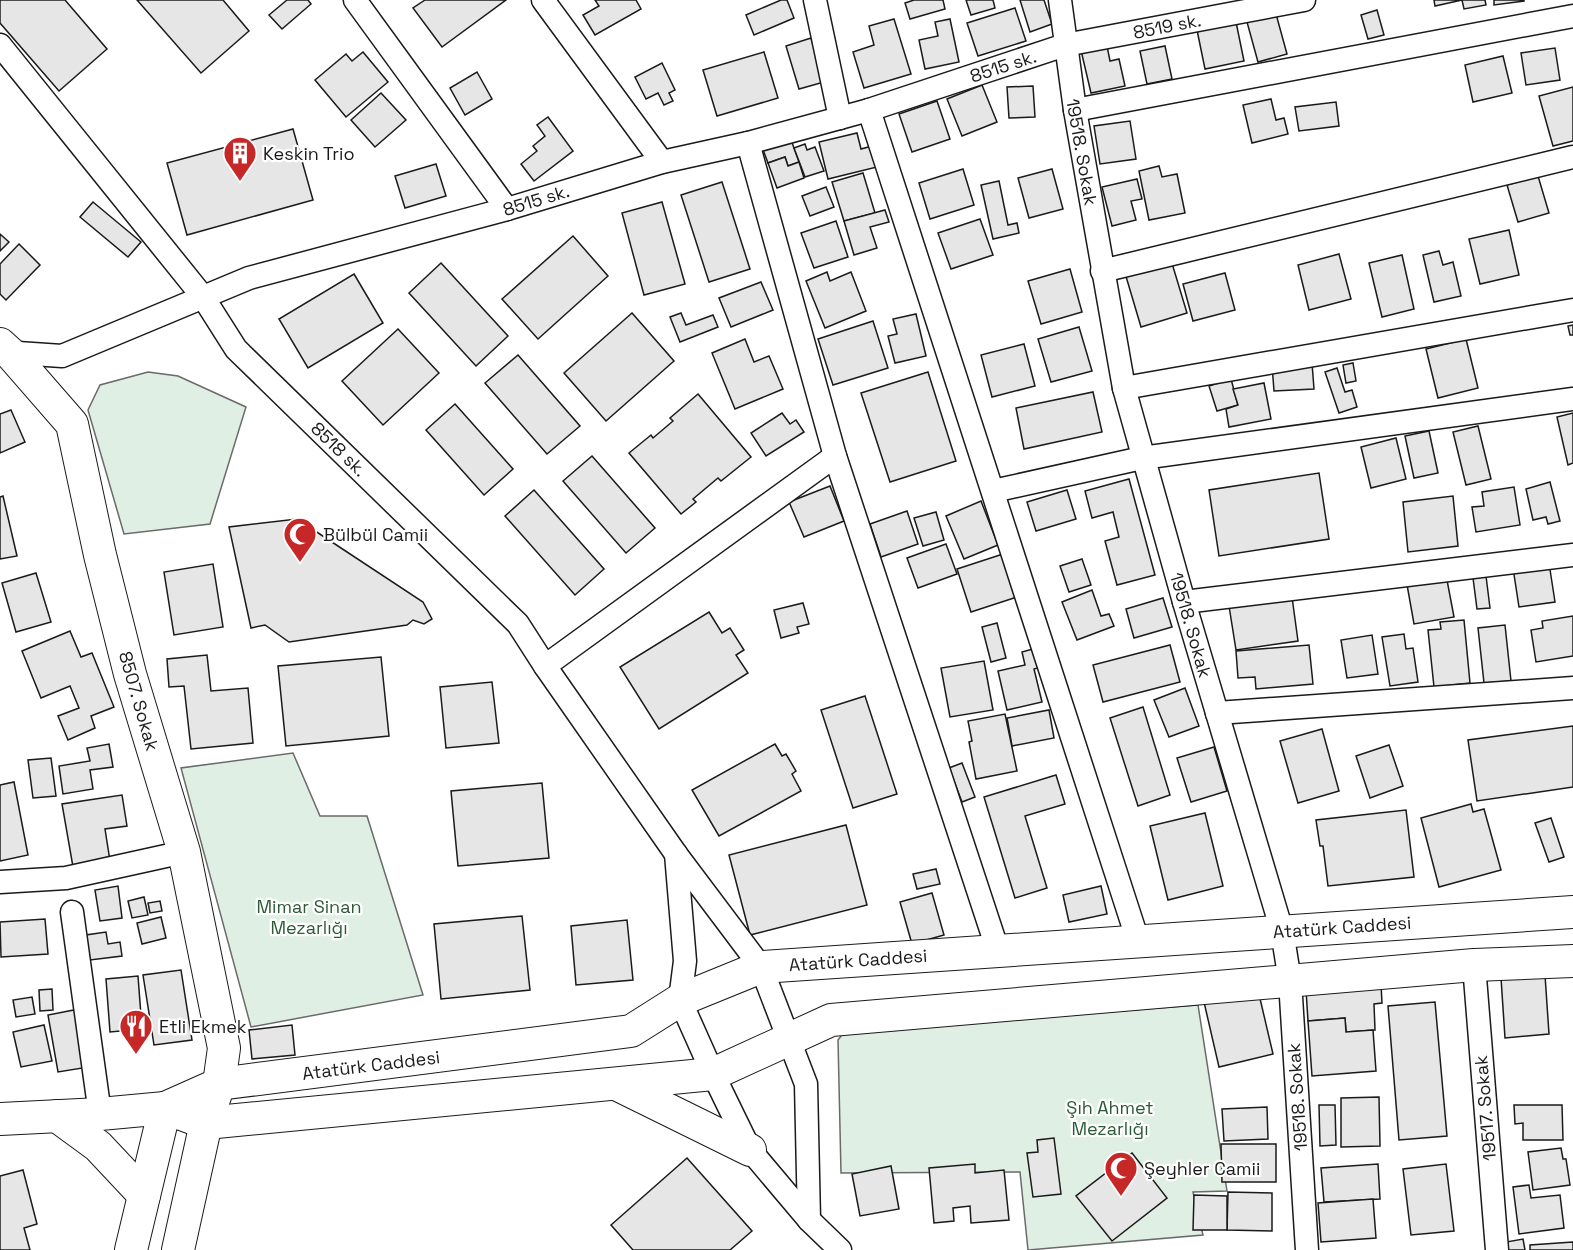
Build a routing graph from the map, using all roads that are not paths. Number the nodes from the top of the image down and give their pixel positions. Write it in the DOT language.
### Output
graph roads {
  1 [pos="354,0"];
  2 [pos="543,0"];
  3 [pos="815,0"];
  4 [pos="1060,0"];
  5 [pos="1304,0"];
  6 [pos="1573,16"];
  7 [pos="0,45"];
  8 [pos="1065,45"];
  9 [pos="869,111"];
  10 [pos="1075,111"];
  11 [pos="840,118"];
  12 [pos="748,143"];
  13 [pos="1573,157"];
  14 [pos="663,162"];
  15 [pos="507,208"];
  16 [pos="1102,271"];
  17 [pos="203,297"];
  18 [pos="1573,310"];
  19 [pos="4,350"];
  20 [pos="1124,388"];
  21 [pos="1573,399"];
  22 [pos="836,456"];
  23 [pos="1142,459"];
  24 [pos="993,491"];
  25 [pos="1573,555"];
  26 [pos="1184,602"];
  27 [pos="544,666"];
  28 [pos="1573,688"];
  29 [pos="1217,713"];
  30 [pos="184,852"];
  31 [pos="676,854"];
  32 [pos="0,882"];
  33 [pos="72,912"];
  34 [pos="1573,912"];
  35 [pos="1282,931"];
  36 [pos="1138,941"];
  37 [pos="998,951"];
  38 [pos="1573,961"];
  39 [pos="1474,966"];
  40 [pos="761,967"];
  41 [pos="1290,981"];
  42 [pos="680,1000"];
  43 [pos="790,1039"];
  44 [pos="713,1074"];
  45 [pos="615,1083"];
  46 [pos="219,1084"];
  47 [pos="165,1108"];
  48 [pos="100,1114"];
  49 [pos="57,1116"];
  50 [pos="0,1119"];
  51 [pos="206,1123"];
  52 [pos="750,1150"];
  53 [pos="144,1195"];
  54 [pos="809,1220"];
  55 [pos="131,1250"];
  56 [pos="178,1250"];
  57 [pos="840,1250"];
  58 [pos="1307,1250"];
  59 [pos="1497,1250"];
  1 -- 15 [label="street"];
  2 -- 14 [label="street"];
  3 -- 11 [label="street"];
  4 -- 8 [label="street, 19518. Sokak"];
  5 -- 8 [label="street, 8519 sk."];
  6 -- 10 [label="street"];
  7 -- 17 [label="street, 8518 sk."];
  8 -- 9 [label="street, 8515 sk."];
  8 -- 10 [label="street, 19518. Sokak"];
  9 -- 11 [label="street, 8515 sk."];
  9 -- 24 [label="street"];
  10 -- 16 [label="street, 19518. Sokak"];
  11 -- 12 [label="street, 8515 sk."];
  12 -- 14 [label="street, 8515 sk."];
  12 -- 22 [label="street"];
  13 -- 16 [label="street"];
  14 -- 15 [label="street, 8515 sk."];
  15 -- 17 [label="street, 8515 sk."];
  16 -- 20 [label="street, 19518. Sokak"];
  17 -- 19 [label="street, 8515 sk."];
  17 -- 27 [label="street, 8518 sk."];
  18 -- 20 [label="street"];
  19 -- 30 [label="street, 8507. Sokak"];
  20 -- 23 [label="street, 19518. Sokak"];
  21 -- 23 [label="street"];
  22 -- 27 [label="street"];
  22 -- 37 [label="street"];
  23 -- 24 [label="street"];
  23 -- 26 [label="street, 19518. Sokak"];
  24 -- 36 [label="street"];
  25 -- 26 [label="street"];
  26 -- 29 [label="street, 19518. Sokak"];
  27 -- 31 [label="street, 8518 sk."];
  28 -- 29 [label="street"];
  29 -- 35 [label="street, 19518. Sokak"];
  30 -- 32 [label="street"];
  30 -- 46 [label="street, 8507. Sokak"];
  31 -- 40 [label="street, 8518 sk."];
  31 -- 42 [label="street"];
  33 -- 48 [label="street"];
  34 -- 35 [label="street, Atatürk Caddesi"];
  35 -- 36 [label="street, Atatürk Caddesi"];
  35 -- 41 [label="street, 19518. Sokak"];
  36 -- 37 [label="street, Atatürk Caddesi"];
  37 -- 40 [label="street, Atatürk Caddesi"];
  38 -- 39 [label="street, Atatürk Caddesi"];
  39 -- 41 [label="street, Atatürk Caddesi"];
  39 -- 59 [label="street, 19517. Sokak"];
  40 -- 42 [label="street, Atatürk Caddesi"];
  40 -- 43 [label="street, 8518 sk."];
  41 -- 43 [label="street, Atatürk Caddesi"];
  41 -- 58 [label="street, 19518. Sokak"];
  42 -- 44 [label="street"];
  42 -- 46 [label="street, Atatürk Caddesi"];
  43 -- 44 [label="street, Atatürk Caddesi"];
  43 -- 54 [label="street, 8518 sk."];
  44 -- 45 [label="street, Atatürk Caddesi"];
  44 -- 52 [label="street"];
  45 -- 51 [label="street, Atatürk Caddesi"];
  45 -- 52 [label="street"];
  46 -- 47 [label="street, Atatürk Caddesi"];
  46 -- 51 [label="street, 8507. Sokak"];
  47 -- 48 [label="street, Atatürk Caddesi"];
  47 -- 51 [label="street, Atatürk Caddesi"];
  47 -- 53 [label="street"];
  48 -- 49 [label="street, Atatürk Caddesi"];
  49 -- 50 [label="street, Atatürk Caddesi"];
  49 -- 53 [label="street"];
  51 -- 56 [label="street, 8507. Sokak"];
  52 -- 54 [label="street"];
  53 -- 55 [label="street"];
  54 -- 57 [label="street"];
}
